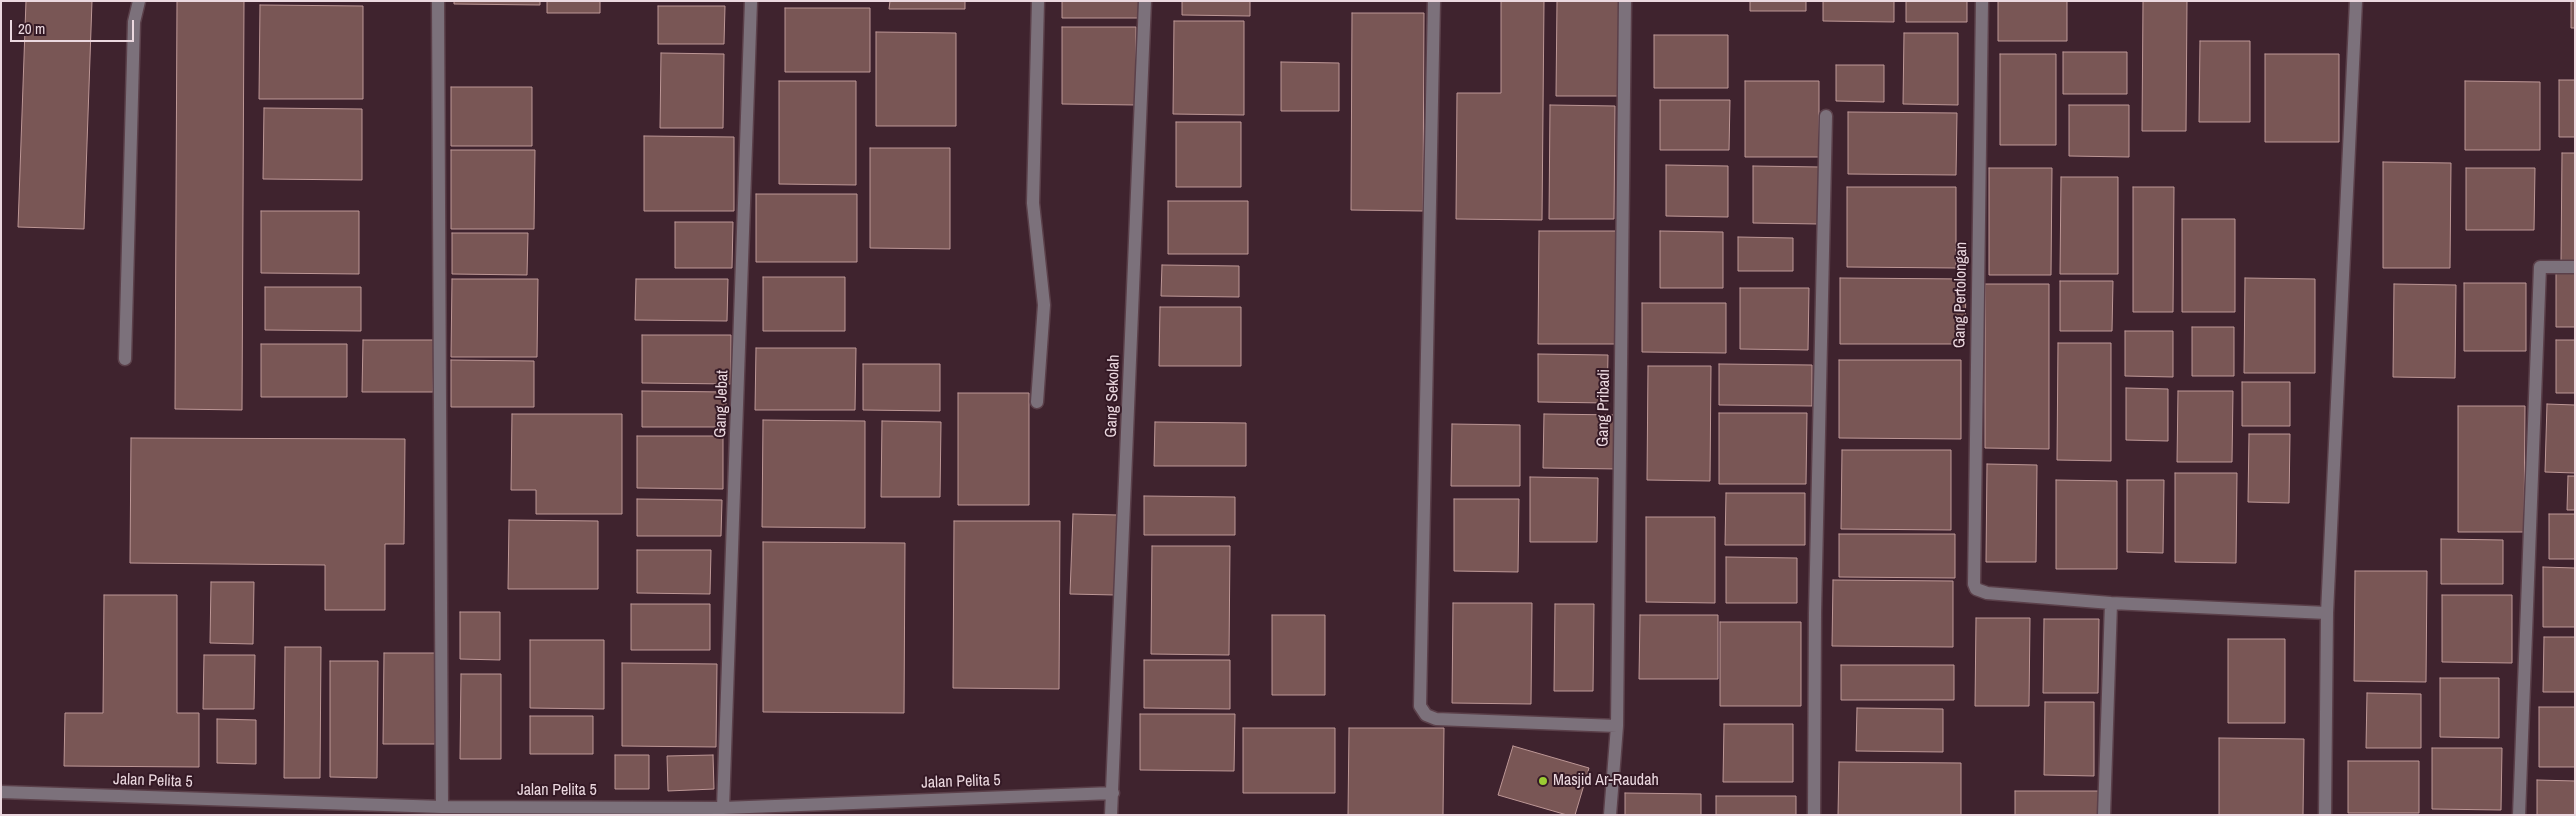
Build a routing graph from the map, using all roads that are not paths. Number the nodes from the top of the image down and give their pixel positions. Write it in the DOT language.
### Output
graph roads {
  1 [pos="140,1"];
  2 [pos="438,1"];
  3 [pos="751,1"];
  4 [pos="1038,1"];
  5 [pos="1145,1"];
  6 [pos="1434,1"];
  7 [pos="1625,1"];
  8 [pos="1982,1"];
  9 [pos="2356,1"];
  10 [pos="1826,116"];
  11 [pos="2575,267"];
  12 [pos="125,359"];
  13 [pos="1037,402"];
  14 [pos="2111,603"];
  15 [pos="2327,612"];
  16 [pos="1617,726"];
  17 [pos="1,792"];
  18 [pos="1113,793"];
  19 [pos="442,806"];
  20 [pos="724,808"];
  21 [pos="511,811"];
  22 [pos="1112,815"];
  23 [pos="1610,815"];
  24 [pos="1814,815"];
  25 [pos="2104,815"];
  26 [pos="2325,815"];
  27 [pos="2519,815"];
  1 -- 12 [label="street"];
  2 -- 19 [label="street"];
  3 -- 20 [label="street, Gang Jebat"];
  4 -- 13 [label="street"];
  5 -- 18 [label="street, Gang Sekolah"];
  6 -- 16 [label="street"];
  7 -- 16 [label="street, Gang Pribadi"];
  8 -- 14 [label="street, Gang Pertolongan"];
  9 -- 15 [label="street"];
  10 -- 24 [label="street"];
  11 -- 27 [label="street"];
  14 -- 15 [label="street"];
  14 -- 25 [label="street"];
  15 -- 26 [label="street"];
  16 -- 23 [label="street, Gang Pribadi"];
  17 -- 19 [label="street, Jalan Pelita 5"];
  18 -- 20 [label="street, Jalan Pelita 5"];
  18 -- 22 [label="street, Gang Sekolah"];
  19 -- 21 [label="street, Jalan Pelita 5"];
  20 -- 21 [label="street, Jalan Pelita 5"];
}
